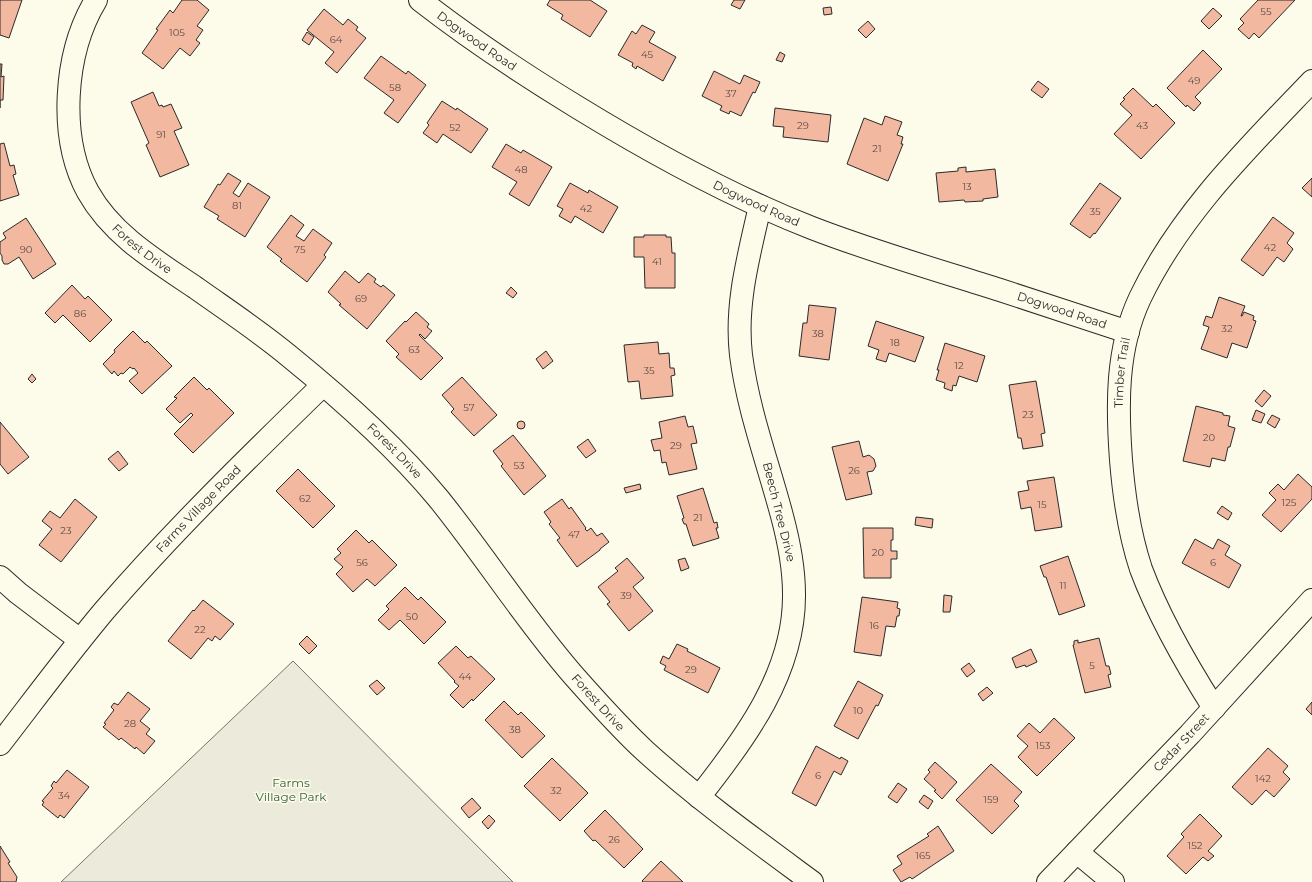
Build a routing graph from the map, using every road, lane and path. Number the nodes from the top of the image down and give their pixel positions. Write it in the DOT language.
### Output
graph roads {
  1 [pos="96,0"];
  2 [pos="420,0"];
  3 [pos="1312,80"];
  4 [pos="760,206"];
  5 [pos="1128,332"];
  6 [pos="324,385"];
  7 [pos="0,577"];
  8 [pos="1312,600"];
  9 [pos="80,640"];
  10 [pos="1214,708"];
  11 [pos="0,744"];
  12 [pos="699,797"];
  13 [pos="1077,852"];
  14 [pos="812,882"];
  15 [pos="1048,882"];
  16 [pos="1113,882"];
  1 -- 6 [label="street, Forest Drive"];
  2 -- 4 [label="street, Dogwood Road"];
  3 -- 5 [label="street, Timber Trail"];
  4 -- 5 [label="street, Dogwood Road"];
  4 -- 12 [label="street, Beech Tree Drive"];
  5 -- 10 [label="street, Timber Trail"];
  6 -- 9 [label="street, Farms Village Road"];
  6 -- 12 [label="street, Forest Drive"];
  7 -- 9 [label="street"];
  8 -- 10 [label="street, Cedar Street"];
  9 -- 11 [label="street, Farms Village Road"];
  10 -- 13 [label="street, Cedar Street"];
  12 -- 14 [label="street, Forest Drive"];
  13 -- 15 [label="street, Cedar Street"];
  13 -- 16 [label="street"];
}
